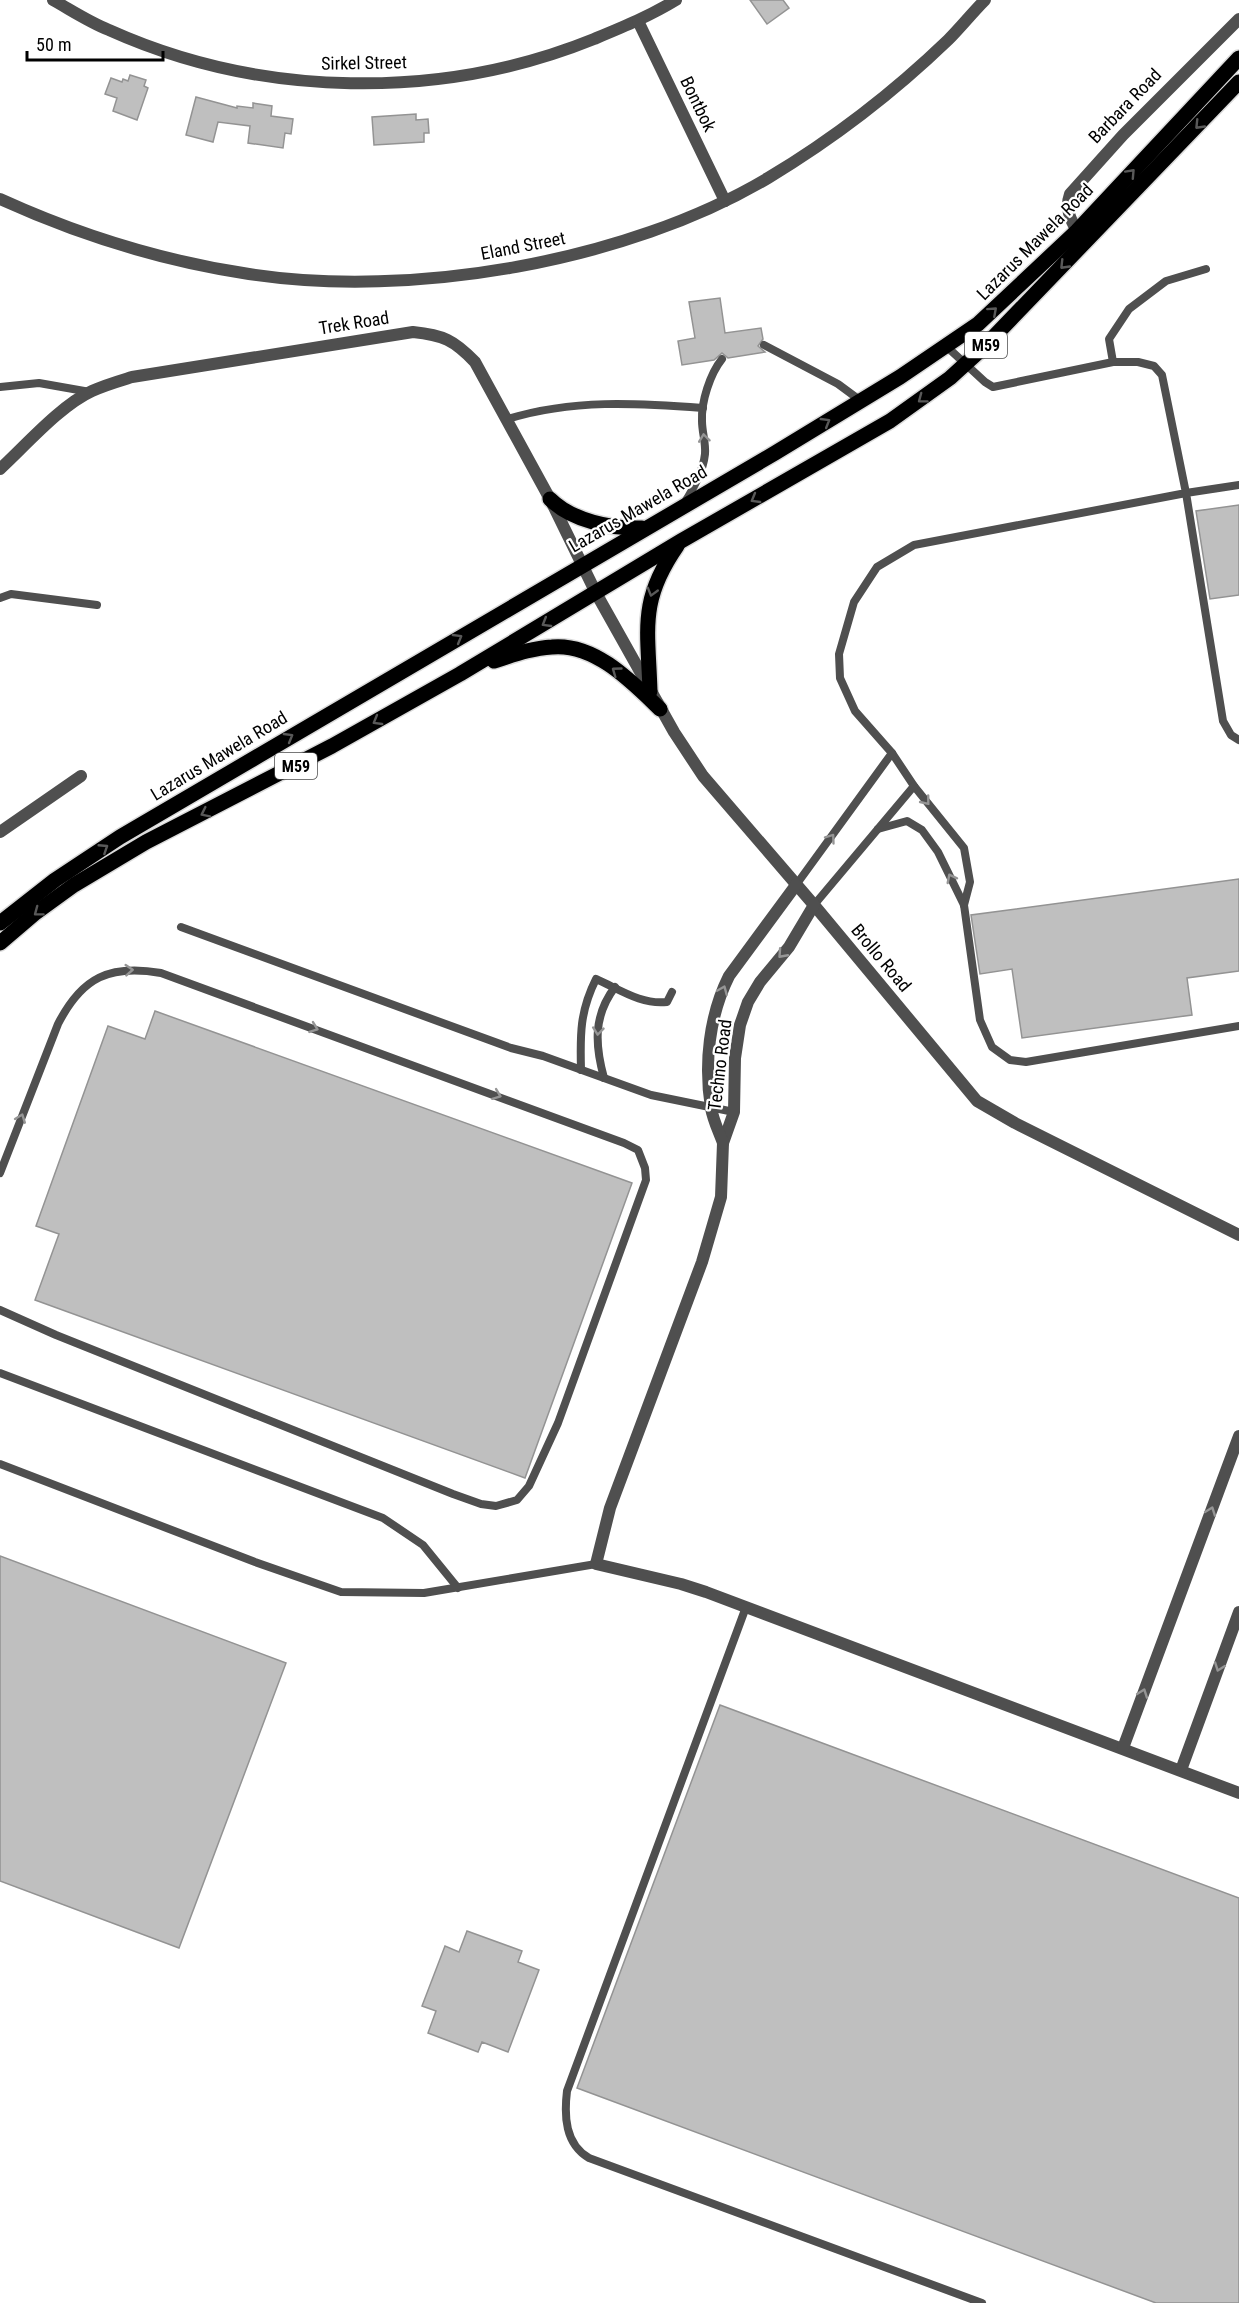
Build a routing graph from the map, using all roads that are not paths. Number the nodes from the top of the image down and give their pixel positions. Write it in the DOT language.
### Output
graph roads {
  1 [pos="53,0"];
  2 [pos="676,0"];
  3 [pos="985,0"];
  4 [pos="1239,19"];
  5 [pos="638,21"];
  6 [pos="1239,58"];
  7 [pos="1239,82"];
  8 [pos="0,199"];
  9 [pos="725,201"];
  10 [pos="1077,231"];
  11 [pos="1206,268"];
  12 [pos="764,345"];
  13 [pos="946,346"];
  14 [pos="722,359"];
  15 [pos="1113,362"];
  16 [pos="966,363"];
  17 [pos="0,387"];
  18 [pos="90,392"];
  19 [pos="861,401"];
  20 [pos="703,408"];
  21 [pos="508,419"];
  22 [pos="0,469"];
  23 [pos="1239,485"];
  24 [pos="1186,493"];
  25 [pos="550,499"];
  26 [pos="683,505"];
  27 [pos="644,528"];
  28 [pos="681,541"];
  29 [pos="581,565"];
  30 [pos="596,593"];
  31 [pos="0,598"];
  32 [pos="97,605"];
  33 [pos="460,674"];
  34 [pos="650,691"];
  35 [pos="660,709"];
  36 [pos="1239,741"];
  37 [pos="892,753"];
  38 [pos="81,776"];
  39 [pos="914,786"];
  40 [pos="878,829"];
  41 [pos="0,832"];
  42 [pos="796,885"];
  43 [pos="814,905"];
  44 [pos="964,905"];
  45 [pos="0,923"];
  46 [pos="181,927"];
  47 [pos="0,943"];
  48 [pos="615,987"];
  49 [pos="672,992"];
  50 [pos="1239,1026"];
  51 [pos="581,1070"];
  52 [pos="604,1078"];
  53 [pos="711,1109"];
  54 [pos="734,1112"];
  55 [pos="723,1143"];
  56 [pos="0,1173"];
  57 [pos="1239,1235"];
  58 [pos="0,1310"];
  59 [pos="0,1372"];
  60 [pos="1239,1436"];
  61 [pos="0,1464"];
  62 [pos="596,1564"];
  63 [pos="458,1588"];
  64 [pos="746,1607"];
  65 [pos="1239,1612"];
  66 [pos="1123,1748"];
  67 [pos="1181,1770"];
  68 [pos="1239,1793"];
  69 [pos="982,2303"];
  1 -- 5 [label="street, Sirkel Street"];
  2 -- 5 [label="street, Sirkel Street"];
  3 -- 9 [label="street, Eland Street"];
  4 -- 10 [label="street, Barbara Road"];
  5 -- 9 [label="street, Bontbok"];
  10 -- 6 [label="main road, Lazarus Mawela Road / M59, one-way"];
  7 -- 16 [label="main road, Lazarus Mawela Road / M59, one-way"];
  8 -- 9 [label="street, Eland Street"];
  13 -- 10 [label="main road, Lazarus Mawela Road / M59, one-way"];
  11 -- 15 [label="lane"];
  12 -- 19 [label="lane"];
  13 -- 16 [label="lane"];
  13 -- 19 [label="main road, Lazarus Mawela Road / M59"];
  14 -- 20 [label="lane"];
  15 -- 16 [label="lane"];
  15 -- 24 [label="lane"];
  16 -- 28 [label="main road, Lazarus Mawela Road / M59, one-way"];
  17 -- 18 [label="lane"];
  18 -- 21 [label="street, Trek Road"];
  18 -- 22 [label="street, Trek Road"];
  26 -- 19 [label="main road, Lazarus Mawela Road / M59, one-way"];
  20 -- 21 [label="lane"];
  26 -- 20 [label="lane, one-way"];
  21 -- 25 [label="street, Trek Road"];
  23 -- 24 [label="lane"];
  24 -- 36 [label="lane"];
  24 -- 37 [label="lane"];
  25 -- 27 [label="main road"];
  25 -- 29 [label="street, Trek Road"];
  26 -- 27 [label="main road, Lazarus Mawela Road / M59"];
  27 -- 29 [label="main road, Lazarus Mawela Road / M59"];
  28 -- 30 [label="main road, M59"];
  28 -- 34 [label="main road, one-way"];
  29 -- 30 [label="street, Trek Road"];
  45 -- 29 [label="main road, Lazarus Mawela Road / M59, one-way"];
  30 -- 33 [label="main road, M59, one-way"];
  30 -- 34 [label="street, Brollo Road"];
  31 -- 32 [label="lane"];
  35 -- 33 [label="main road, one-way"];
  33 -- 47 [label="main road, M59, one-way"];
  34 -- 35 [label="street, Brollo Road"];
  35 -- 42 [label="street, Brollo Road"];
  37 -- 39 [label="lane"];
  42 -- 37 [label="lane, one-way"];
  38 -- 41 [label="street"];
  39 -- 40 [label="lane"];
  39 -- 44 [label="lane, one-way"];
  40 -- 43 [label="lane"];
  44 -- 40 [label="lane, one-way"];
  42 -- 43 [label="street, Brollo Road"];
  53 -- 42 [label="street, Techno Road, one-way"];
  43 -- 54 [label="street, Techno Road, one-way"];
  43 -- 57 [label="street, Brollo Road"];
  44 -- 50 [label="lane"];
  46 -- 51 [label="lane"];
  48 -- 49 [label="lane"];
  48 -- 51 [label="lane"];
  48 -- 52 [label="lane, one-way"];
  51 -- 52 [label="lane"];
  52 -- 53 [label="lane"];
  53 -- 54 [label="lane"];
  53 -- 55 [label="street, Techno Road"];
  54 -- 55 [label="street, Techno Road"];
  55 -- 62 [label="street"];
  56 -- 58 [label="lane, one-way"];
  59 -- 63 [label="lane"];
  66 -- 60 [label="street, one-way"];
  61 -- 63 [label="lane"];
  62 -- 63 [label="lane"];
  62 -- 64 [label="street"];
  64 -- 66 [label="street"];
  64 -- 69 [label="lane"];
  65 -- 67 [label="street, one-way"];
  66 -- 67 [label="street"];
  67 -- 68 [label="street"];
}
